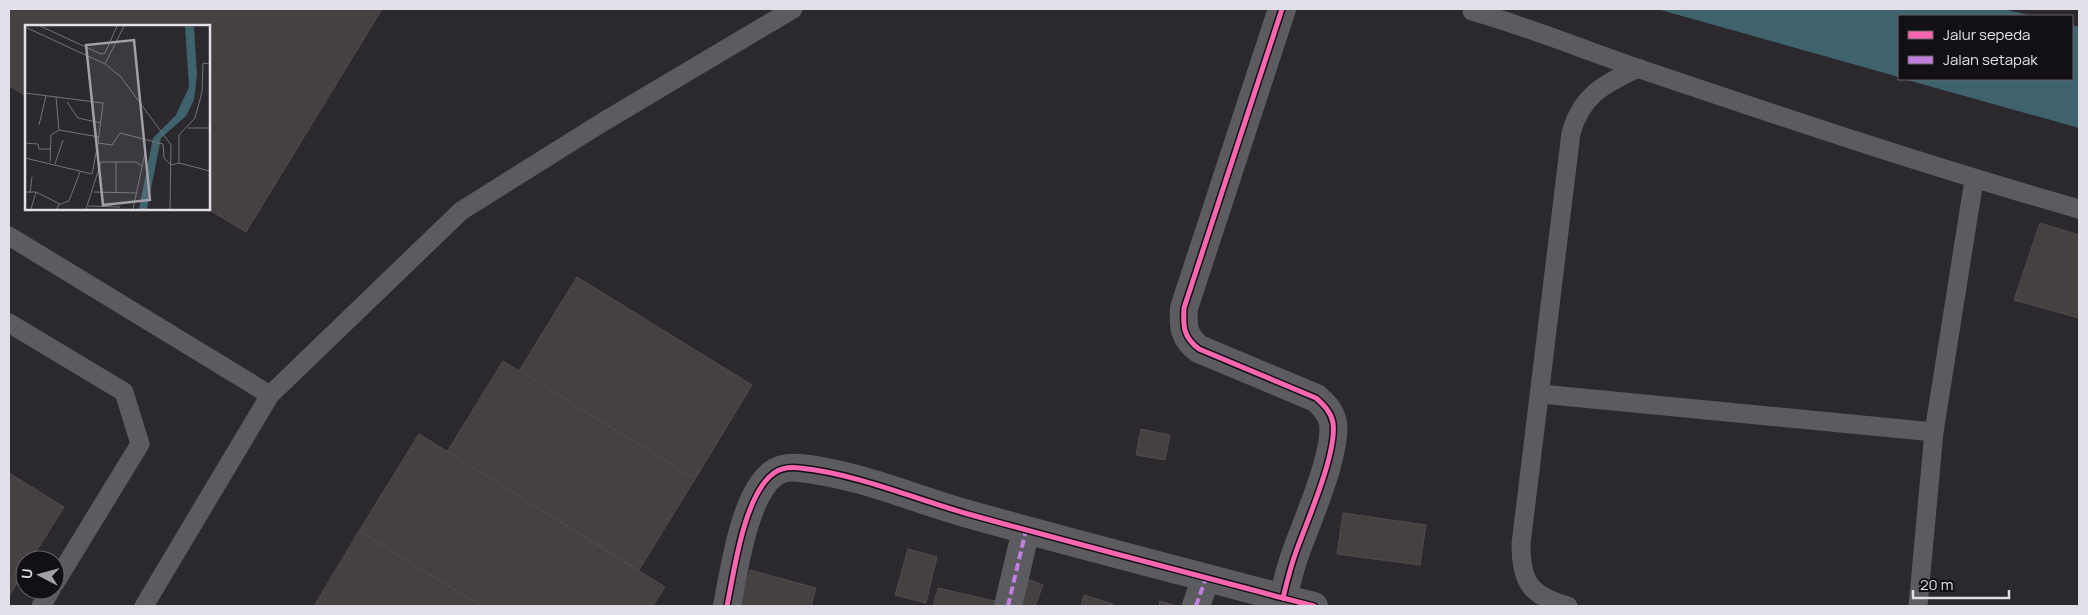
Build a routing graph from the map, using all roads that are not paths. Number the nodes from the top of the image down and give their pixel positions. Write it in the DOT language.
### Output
graph roads {
  1 [pos="793,9"];
  2 [pos="1282,9"];
  3 [pos="1472,12"];
  4 [pos="1638,68"];
  5 [pos="1974,180"];
  6 [pos="2079,209"];
  7 [pos="9,236"];
  8 [pos="9,323"];
  9 [pos="1541,394"];
  10 [pos="270,395"];
  11 [pos="1934,432"];
  12 [pos="1026,530"];
  13 [pos="65,567"];
  14 [pos="1206,578"];
  15 [pos="1283,598"];
  16 [pos="144,606"];
  17 [pos="727,606"];
  18 [pos="1008,606"];
  19 [pos="1196,606"];
  20 [pos="1314,606"];
  21 [pos="1568,606"];
  22 [pos="1918,606"];
  1 -- 10 [label="lane"];
  2 -- 15 [label="street"];
  3 -- 4 [label="lane"];
  4 -- 5 [label="lane"];
  4 -- 9 [label="lane"];
  5 -- 6 [label="lane"];
  5 -- 11 [label="lane"];
  7 -- 10 [label="lane"];
  8 -- 13 [label="lane"];
  9 -- 11 [label="lane"];
  9 -- 21 [label="lane"];
  10 -- 16 [label="lane"];
  11 -- 22 [label="lane"];
  12 -- 14 [label="street"];
  12 -- 17 [label="street"];
  12 -- 18 [label="street"];
  14 -- 15 [label="street"];
  14 -- 19 [label="street"];
  15 -- 20 [label="street"];
}
